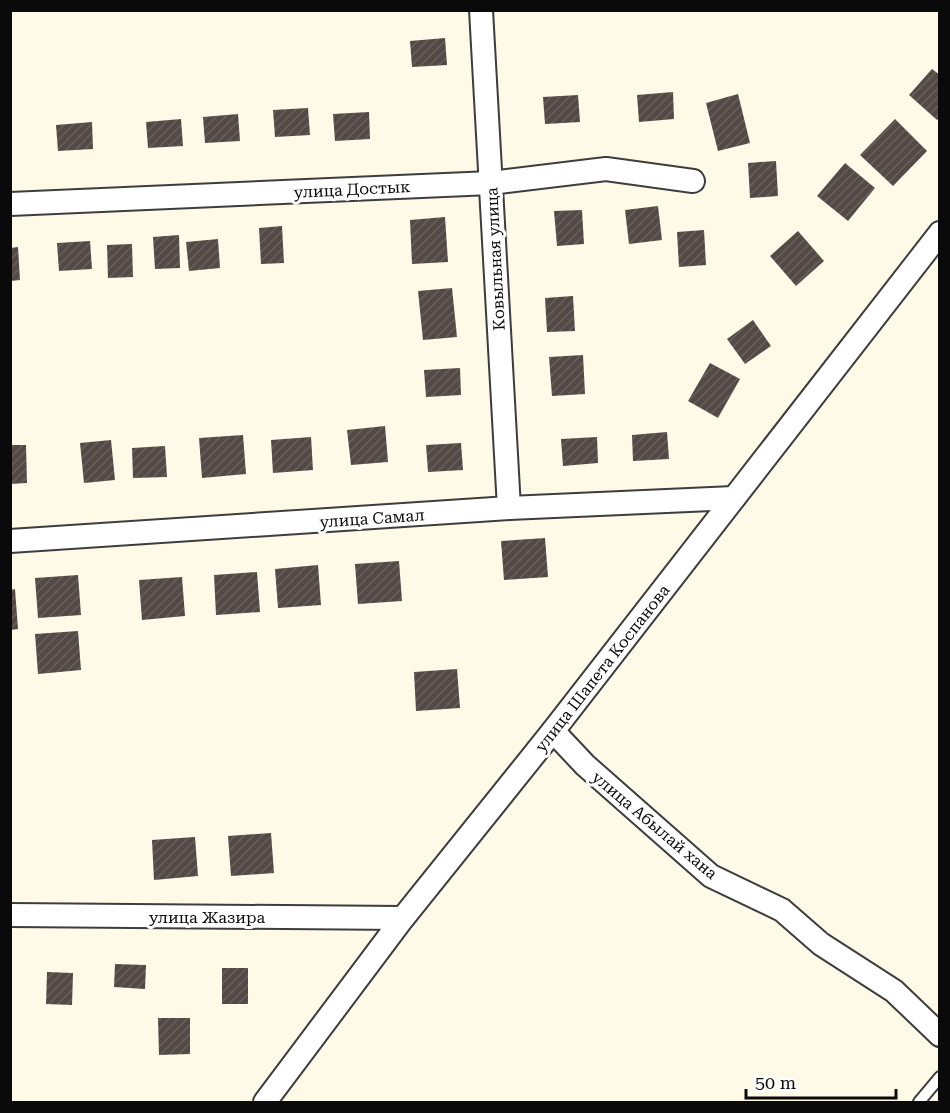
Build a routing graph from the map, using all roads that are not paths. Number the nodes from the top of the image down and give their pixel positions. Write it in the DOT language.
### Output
graph roads {
  1 [pos="481,10"];
  2 [pos="693,181"];
  3 [pos="491,183"];
  4 [pos="10,204"];
  5 [pos="939,233"];
  6 [pos="734,498"];
  7 [pos="509,508"];
  8 [pos="10,542"];
  9 [pos="553,731"];
  10 [pos="10,915"];
  11 [pos="403,918"];
  12 [pos="939,1035"];
  13 [pos="939,1077"];
  14 [pos="265,1102"];
  15 [pos="919,1102"];
  1 -- 3 [label="street, Ковыльная улица"];
  2 -- 3 [label="street, улица Достык"];
  3 -- 4 [label="street, улица Достык"];
  3 -- 7 [label="street, Ковыльная улица"];
  5 -- 6 [label="street, улица Шапета Коспанова"];
  6 -- 7 [label="street, улица Самал"];
  6 -- 9 [label="street, улица Шапета Коспанова"];
  7 -- 8 [label="street, улица Самал"];
  9 -- 11 [label="street, улица Шапета Коспанова"];
  9 -- 12 [label="street, улица Абылай хана"];
  10 -- 11 [label="street, улица Жазира"];
  11 -- 14 [label="street, улица Шапета Коспанова"];
  13 -- 15 [label="lane"];
}
